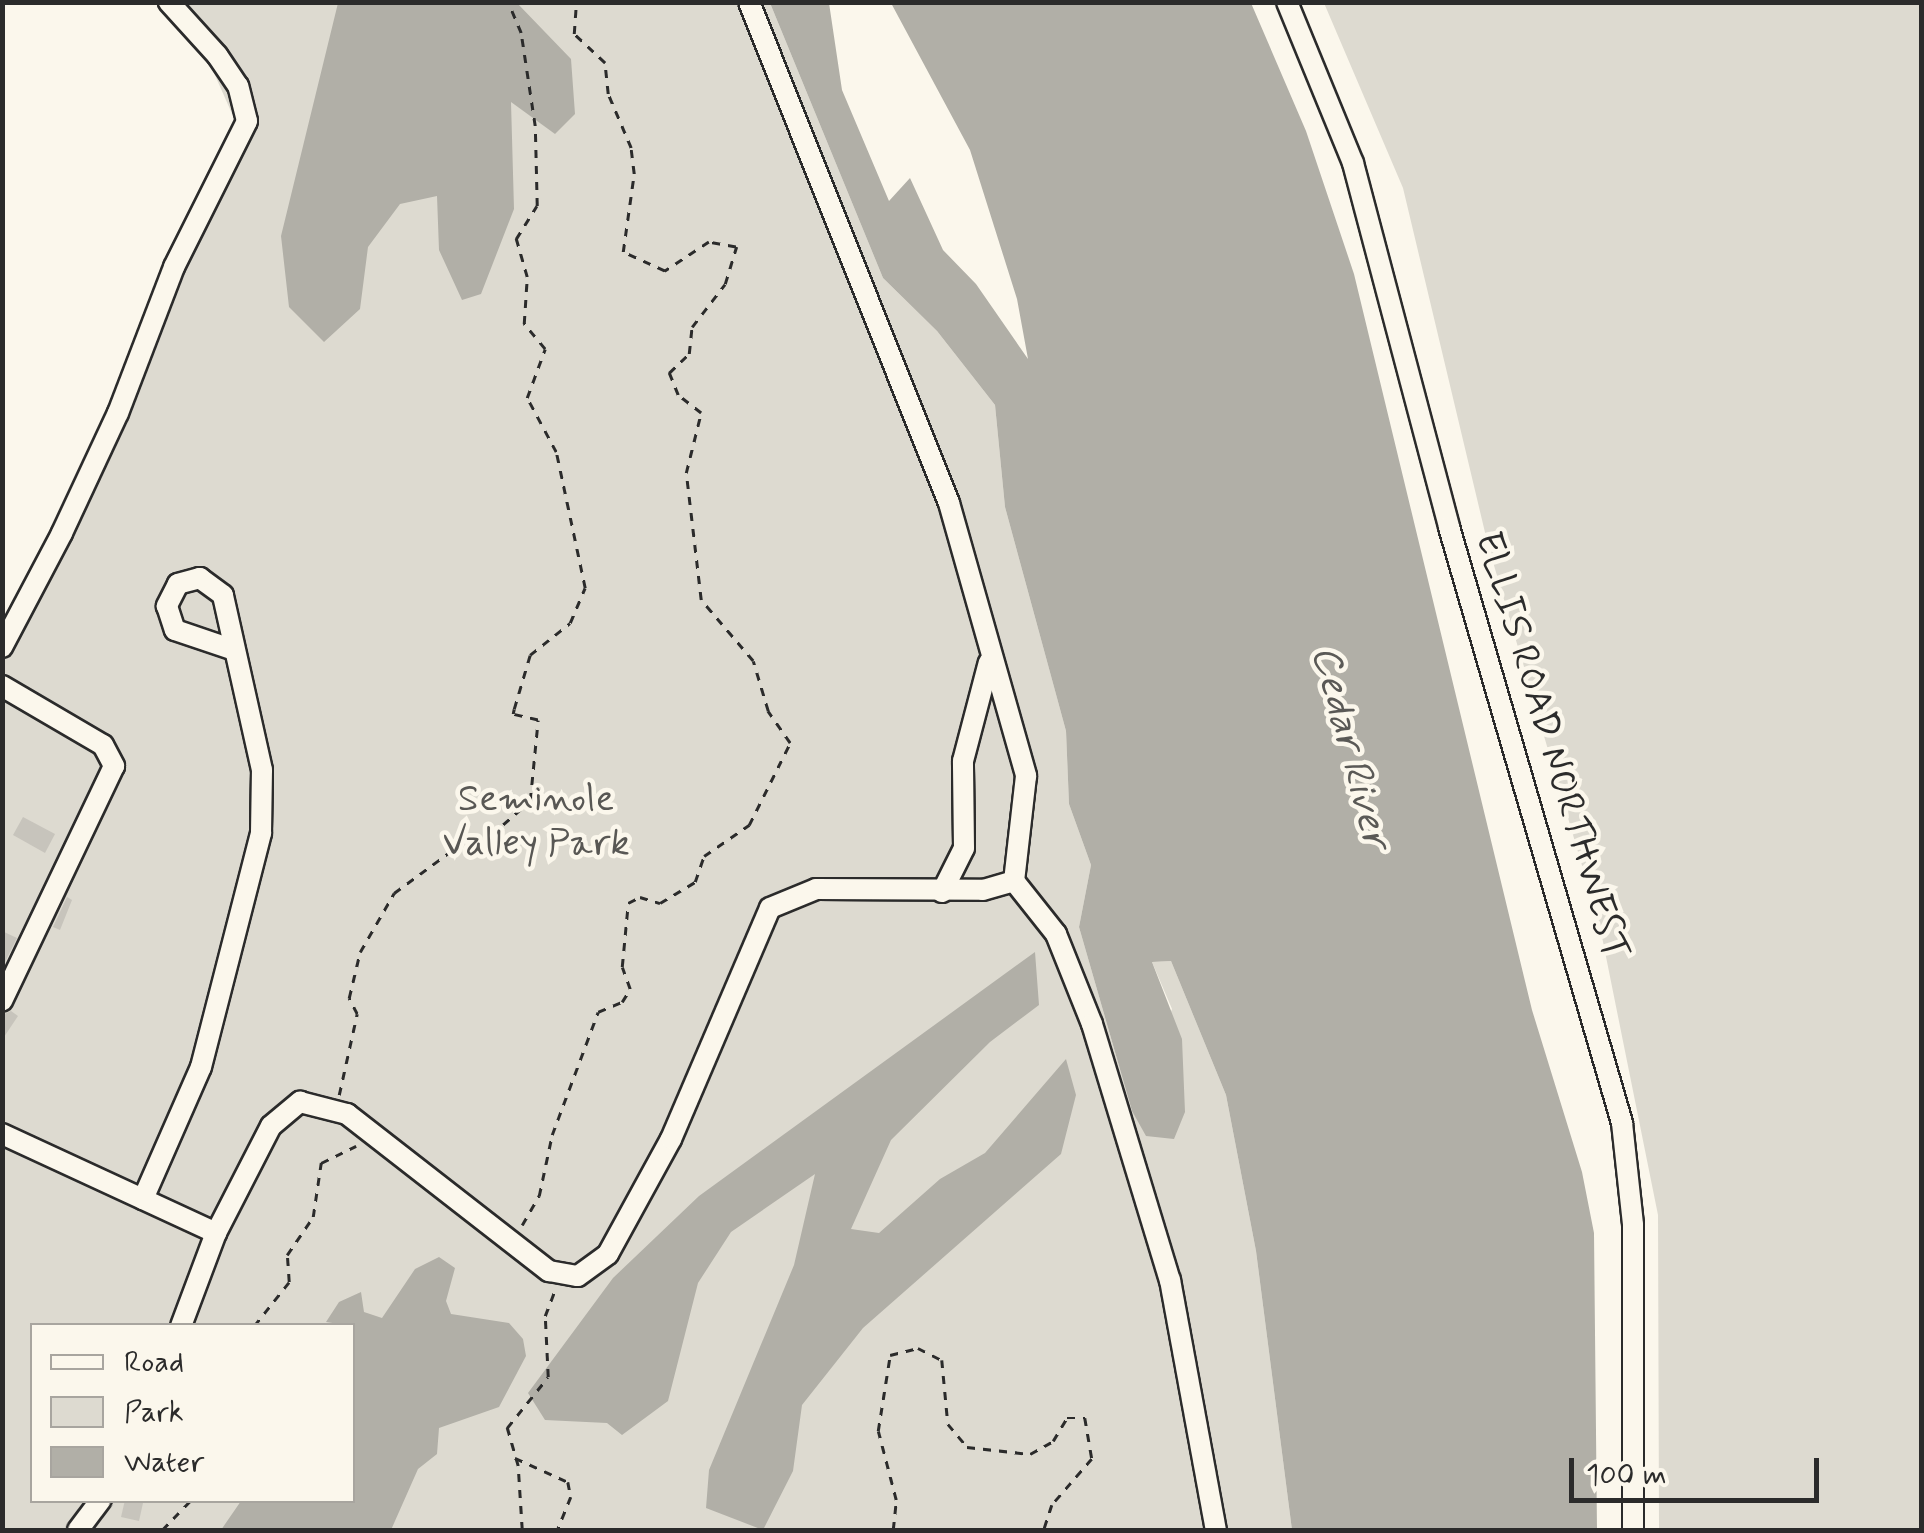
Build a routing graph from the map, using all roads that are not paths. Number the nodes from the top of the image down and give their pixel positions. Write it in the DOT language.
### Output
graph roads {
  1 [pos="169,2"];
  2 [pos="749,2"];
  3 [pos="1287,2"];
  4 [pos="2,647"];
  5 [pos="234,650"];
  6 [pos="990,658"];
  7 [pos="2,686"];
  8 [pos="1014,881"];
  9 [pos="942,892"];
  10 [pos="2,1001"];
  11 [pos="2,1134"];
  12 [pos="143,1199"];
  13 [pos="216,1233"];
  14 [pos="183,1323"];
  15 [pos="99,1503"];
  16 [pos="78,1530"];
  17 [pos="1216,1530"];
  18 [pos="1634,1530"];
  1 -- 4 [label="street"];
  2 -- 6 [label="street"];
  3 -- 18 [label="street, ELLIS ROAD NORTHWEST"];
  5 -- 12 [label="street"];
  6 -- 8 [label="street"];
  6 -- 9 [label="street"];
  7 -- 10 [label="street"];
  8 -- 9 [label="street"];
  8 -- 17 [label="street"];
  9 -- 13 [label="street"];
  11 -- 12 [label="street"];
  12 -- 13 [label="street"];
  13 -- 14 [label="street"];
  15 -- 16 [label="street"];
}
